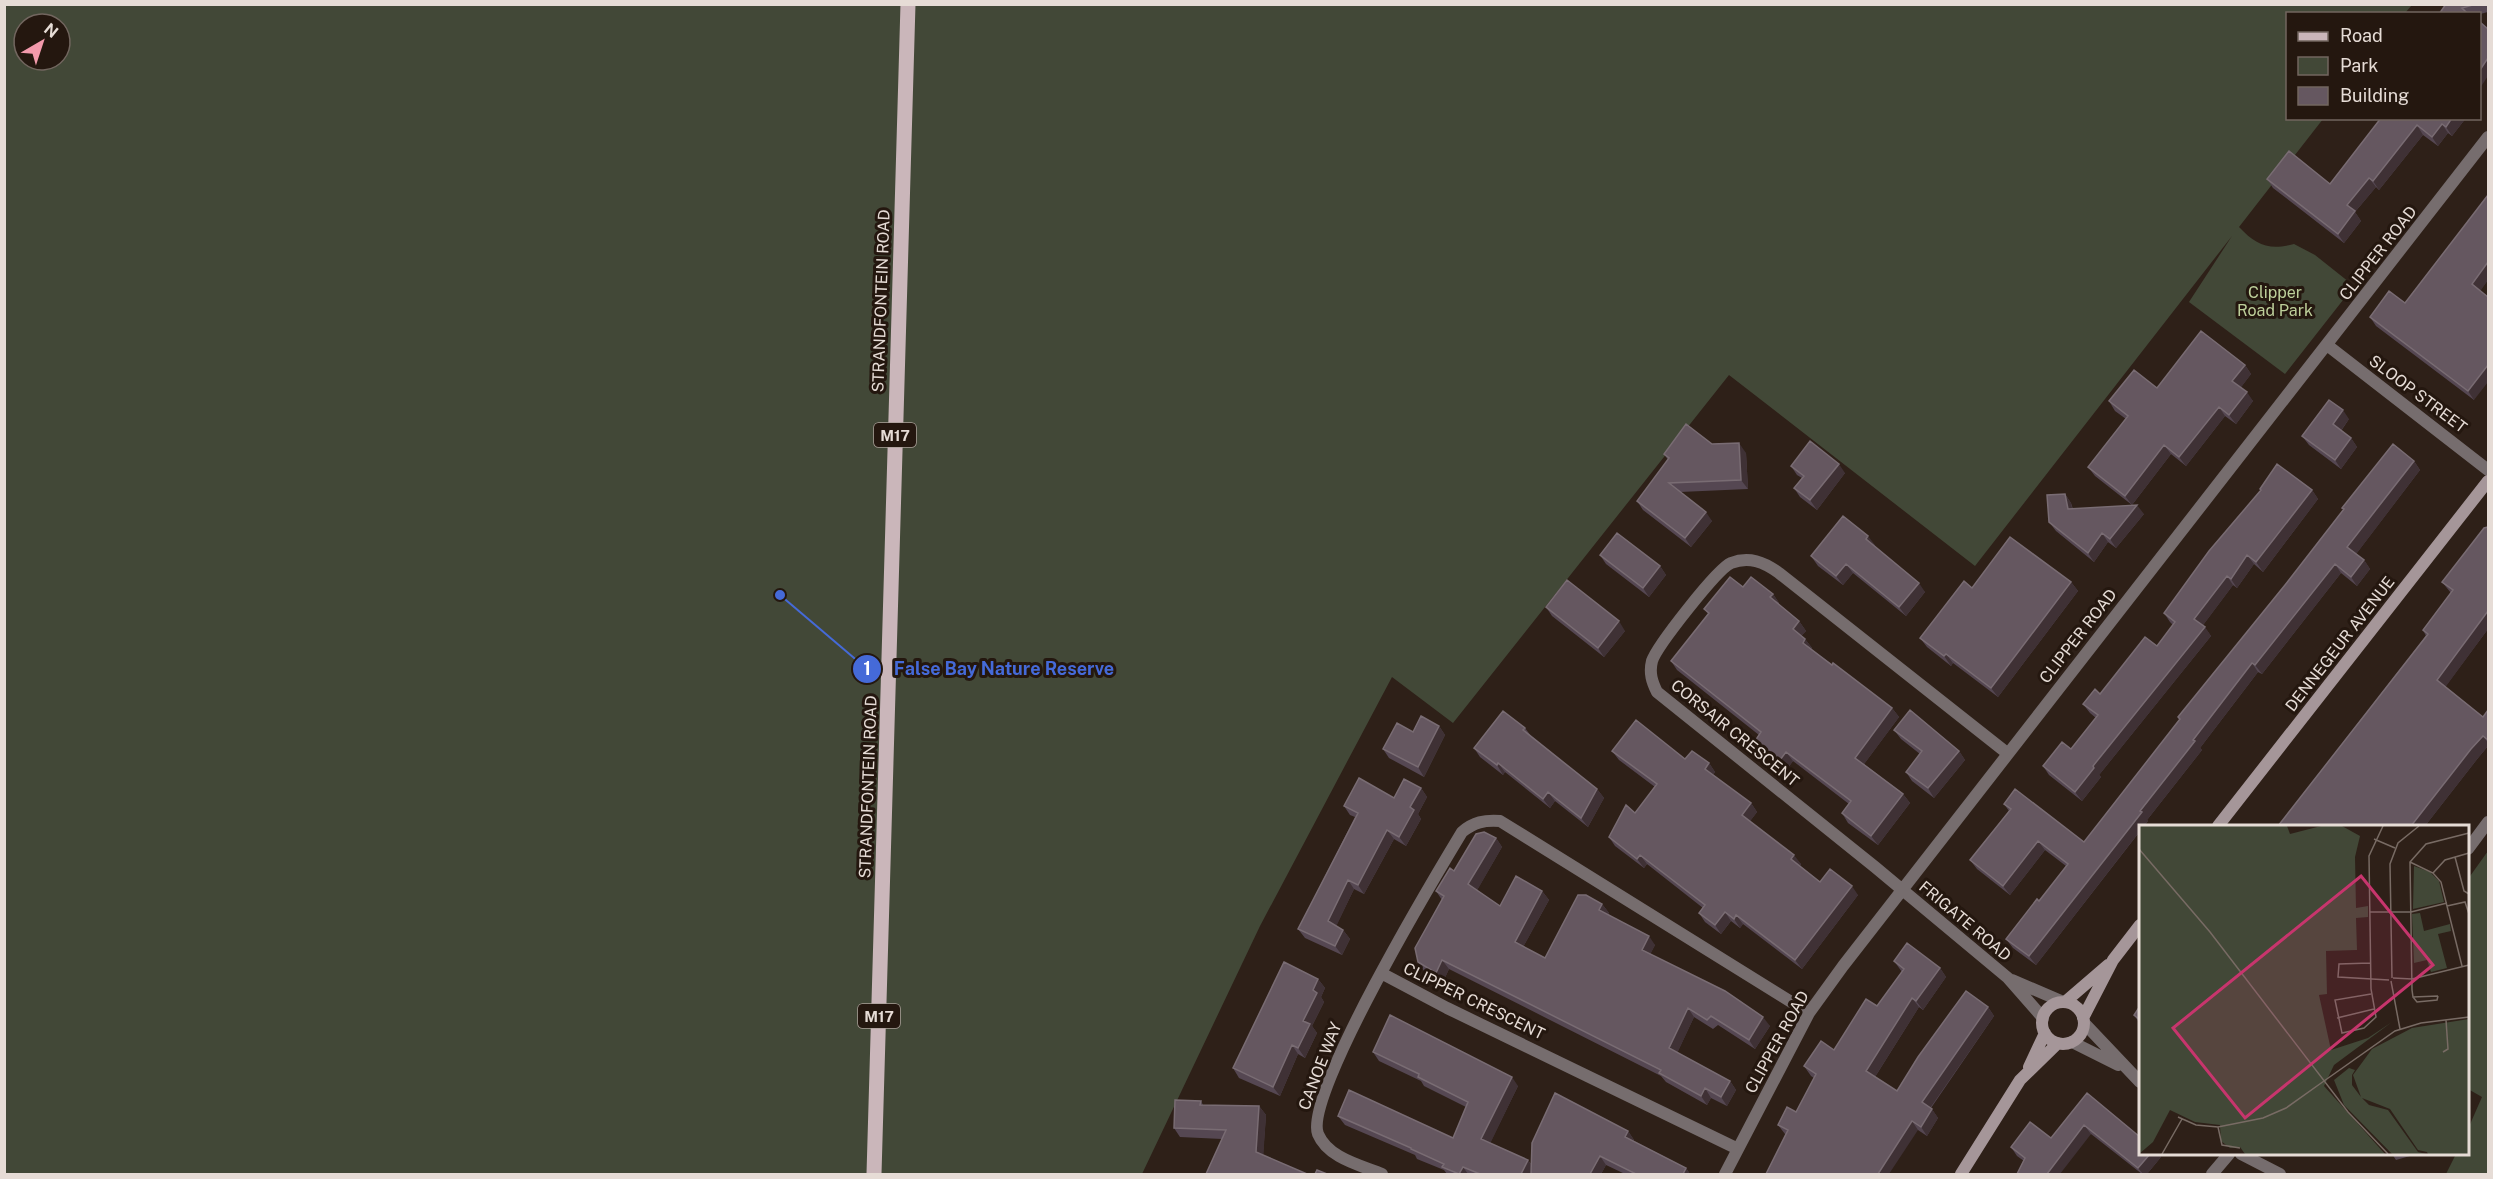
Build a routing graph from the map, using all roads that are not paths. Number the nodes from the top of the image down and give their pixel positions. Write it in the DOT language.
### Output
graph roads {
  1 [pos="908,4"];
  2 [pos="2488,138"];
  3 [pos="2327,345"];
  4 [pos="2488,470"];
  5 [pos="2488,481"];
  6 [pos="2007,753"];
  7 [pos="2488,822"];
  8 [pos="2219,825"];
  9 [pos="2469,848"];
  10 [pos="1901,890"];
  11 [pos="2139,926"];
  12 [pos="2113,960"];
  13 [pos="1382,974"];
  14 [pos="2008,978"];
  15 [pos="2063,1002"];
  16 [pos="1809,1013"];
  17 [pos="2043,1018"];
  18 [pos="2084,1020"];
  19 [pos="2045,1033"];
  20 [pos="2072,1042"];
  21 [pos="2058,1043"];
  22 [pos="2125,1068"];
  23 [pos="2026,1073"];
  24 [pos="2139,1081"];
  25 [pos="1738,1149"];
  26 [pos="2228,1155"];
  27 [pos="2243,1155"];
  28 [pos="874,1174"];
  29 [pos="1382,1174"];
  30 [pos="1725,1174"];
  31 [pos="1961,1174"];
  32 [pos="2212,1174"];
  33 [pos="2280,1174"];
  1 -- 28 [label="main road, STRANDFONTEIN ROAD / M17"];
  2 -- 3 [label="street, CLIPPER ROAD"];
  3 -- 4 [label="street, SLOOP STREET"];
  3 -- 6 [label="street, CLIPPER ROAD"];
  5 -- 8 [label="street, DENNEGEUR AVENUE"];
  6 -- 10 [label="street, CLIPPER ROAD"];
  6 -- 10 [label="street, CORSAIR CRESCENT"];
  7 -- 9 [label="street"];
  10 -- 14 [label="street, FRIGATE ROAD"];
  10 -- 16 [label="street, CLIPPER ROAD"];
  11 -- 12 [label="street"];
  12 -- 15 [label="street"];
  12 -- 18 [label="street"];
  13 -- 16 [label="street, CLIPPER CRESCENT"];
  13 -- 25 [label="street, CLIPPER CRESCENT"];
  13 -- 29 [label="street, CANOE WAY"];
  14 -- 15 [label="street, FRIGATE ROAD"];
  14 -- 17 [label="street, FRIGATE ROAD"];
  15 -- 17 [label="street"];
  15 -- 18 [label="street"];
  16 -- 25 [label="street, CLIPPER ROAD"];
  17 -- 19 [label="street"];
  18 -- 20 [label="street"];
  18 -- 22 [label="street"];
  19 -- 21 [label="street"];
  19 -- 23 [label="street"];
  20 -- 21 [label="street"];
  20 -- 22 [label="street"];
  21 -- 23 [label="street"];
  22 -- 24 [label="street"];
  23 -- 31 [label="street"];
  25 -- 30 [label="street, CLIPPER ROAD"];
  26 -- 32 [label="street"];
  27 -- 33 [label="street"];
}
